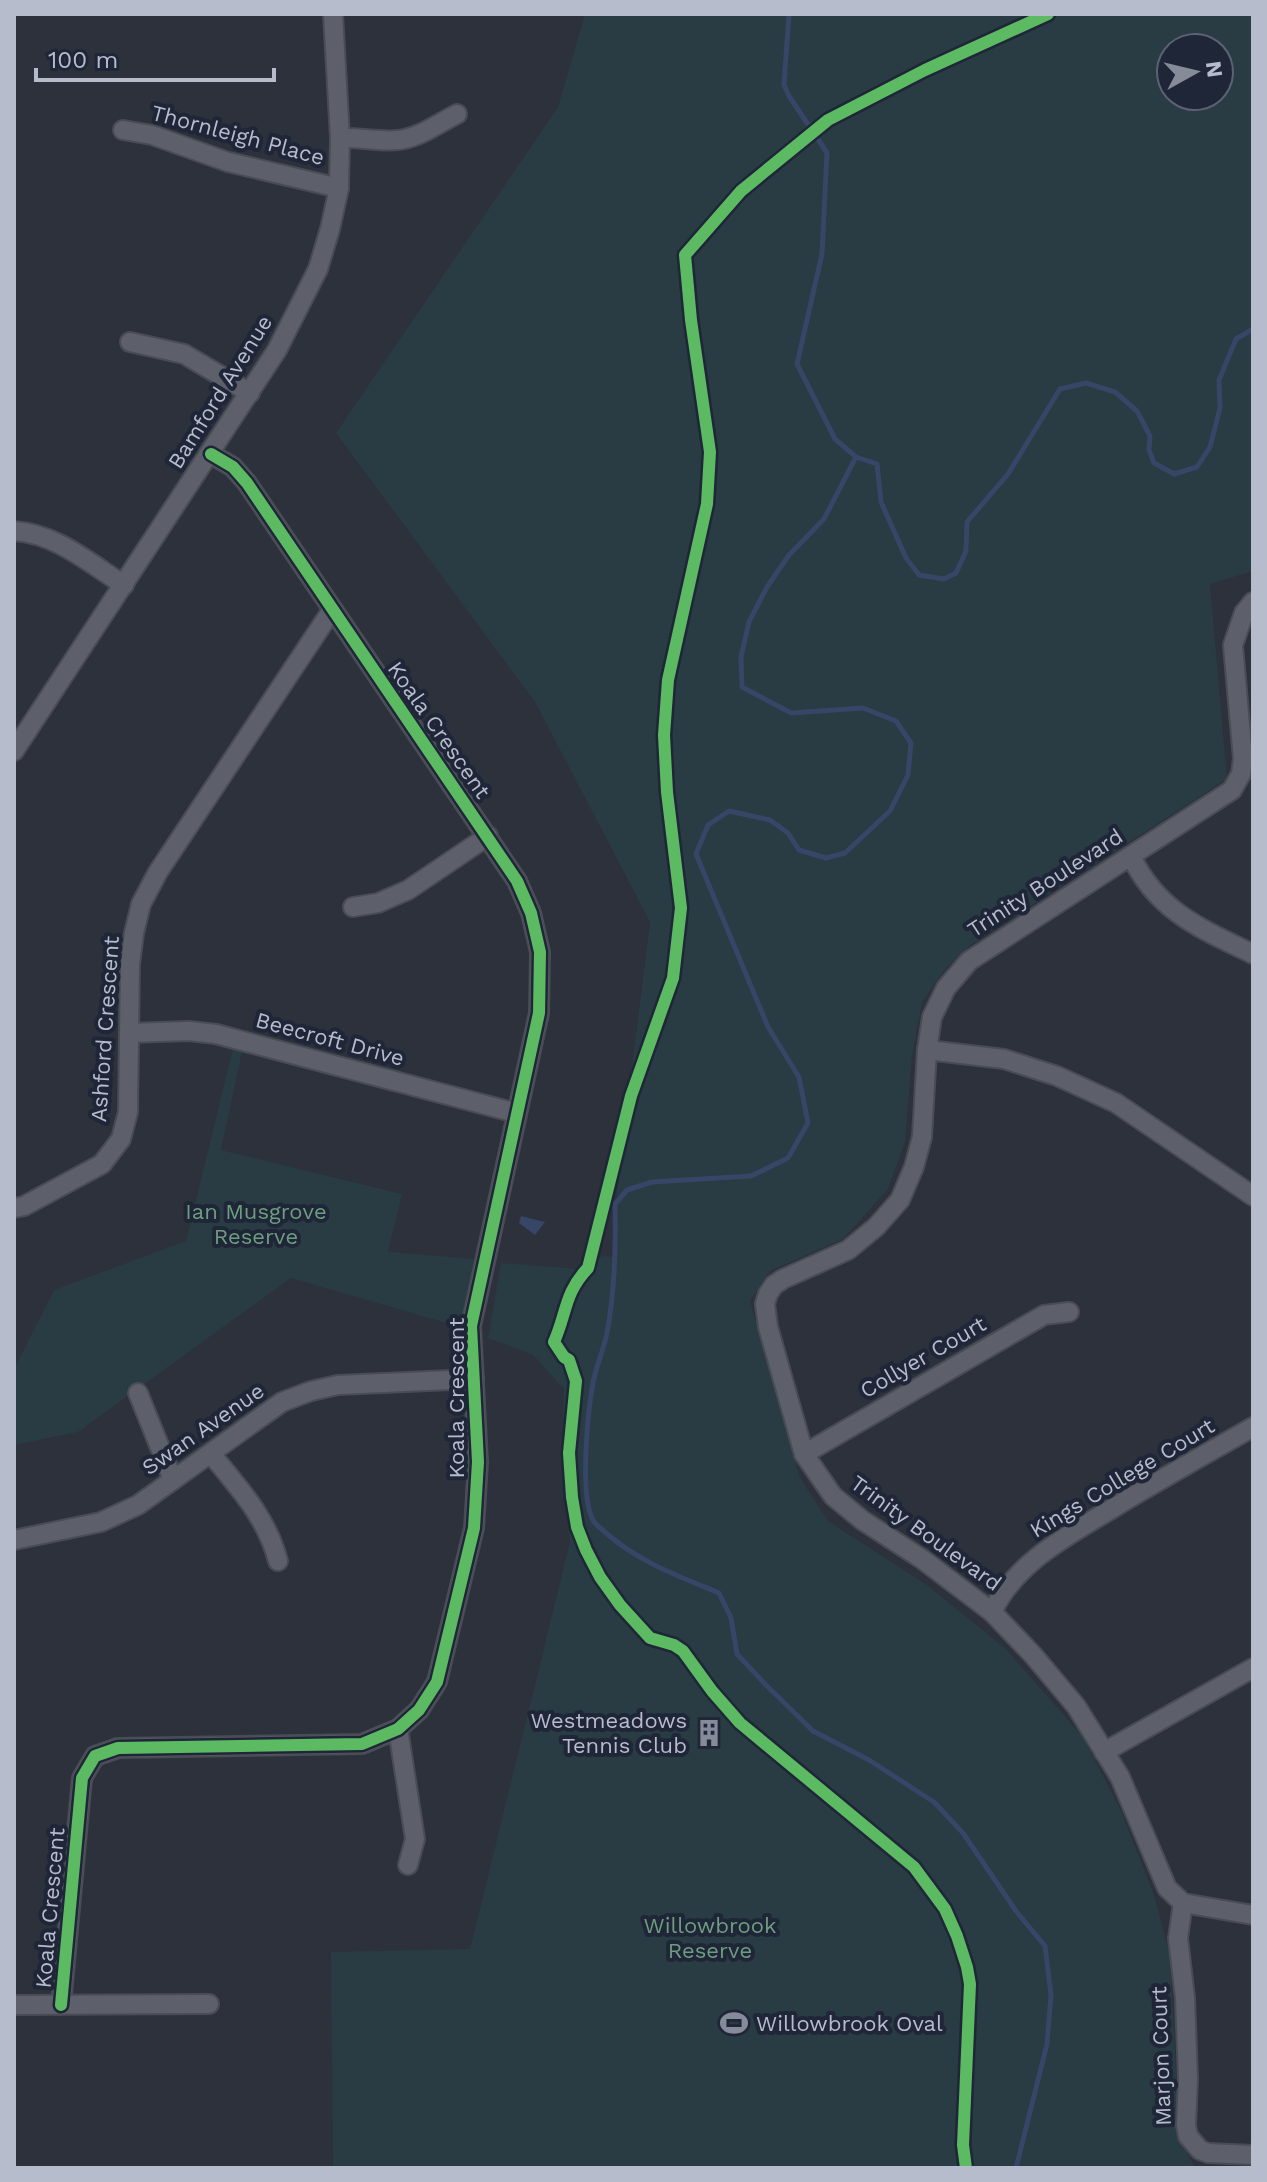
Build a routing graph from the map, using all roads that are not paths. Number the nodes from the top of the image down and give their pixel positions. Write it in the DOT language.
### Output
graph roads {
  1 [pos="333,14"];
  2 [pos="457,114"];
  3 [pos="123,130"];
  4 [pos="340,138"];
  5 [pos="339,188"];
  6 [pos="130,342"];
  7 [pos="250,393"];
  8 [pos="211,454"];
  9 [pos="14,531"];
  10 [pos="124,585"];
  11 [pos="1253,602"];
  12 [pos="332,610"];
  13 [pos="14,751"];
  14 [pos="1248,760"];
  15 [pos="488,836"];
  16 [pos="1131,856"];
  17 [pos="353,907"];
  18 [pos="1253,954"];
  19 [pos="129,1033"];
  20 [pos="927,1050"];
  21 [pos="516,1113"];
  22 [pos="1253,1196"];
  23 [pos="14,1208"];
  24 [pos="1069,1312"];
  25 [pos="474,1379"];
  26 [pos="138,1393"];
  27 [pos="1253,1427"];
  28 [pos="211,1454"];
  29 [pos="804,1454"];
  30 [pos="173,1480"];
  31 [pos="14,1540"];
  32 [pos="278,1561"];
  33 [pos="992,1612"];
  34 [pos="1253,1668"];
  35 [pos="398,1729"];
  36 [pos="1104,1752"];
  37 [pos="408,1865"];
  38 [pos="1183,1903"];
  39 [pos="1253,1915"];
  40 [pos="209,2004"];
  41 [pos="14,2005"];
  42 [pos="61,2005"];
  43 [pos="1253,2155"];
  1 -- 4 [label="street, Bamford Avenue"];
  2 -- 4 [label="street"];
  3 -- 5 [label="street, Thornleigh Place"];
  4 -- 5 [label="street, Bamford Avenue"];
  5 -- 7 [label="street, Bamford Avenue"];
  6 -- 7 [label="street"];
  7 -- 8 [label="street, Bamford Avenue"];
  8 -- 10 [label="street, Bamford Avenue"];
  8 -- 12 [label="street, Koala Crescent"];
  9 -- 10 [label="street"];
  10 -- 13 [label="street, Bamford Avenue"];
  11 -- 14 [label="street, Trinity Boulevard"];
  12 -- 15 [label="street, Koala Crescent"];
  12 -- 19 [label="street, Ashford Crescent"];
  14 -- 16 [label="street, Trinity Boulevard"];
  15 -- 17 [label="street"];
  15 -- 21 [label="street, Koala Crescent"];
  16 -- 18 [label="street"];
  16 -- 20 [label="street, Trinity Boulevard"];
  19 -- 21 [label="street, Beecroft Drive"];
  19 -- 23 [label="street, Ashford Crescent"];
  20 -- 22 [label="street"];
  20 -- 29 [label="street, Trinity Boulevard"];
  21 -- 25 [label="street, Koala Crescent"];
  24 -- 29 [label="street, Collyer Court"];
  25 -- 28 [label="street, Swan Avenue"];
  25 -- 35 [label="street, Koala Crescent"];
  26 -- 30 [label="street"];
  27 -- 33 [label="street, Kings College Court"];
  28 -- 30 [label="street, Swan Avenue"];
  28 -- 32 [label="street"];
  29 -- 33 [label="street, Trinity Boulevard"];
  30 -- 31 [label="street, Swan Avenue"];
  33 -- 36 [label="street, Trinity Boulevard"];
  34 -- 36 [label="street"];
  35 -- 37 [label="street"];
  35 -- 42 [label="street, Koala Crescent"];
  36 -- 38 [label="street, Trinity Boulevard"];
  38 -- 39 [label="street"];
  38 -- 43 [label="street, Marjon Court"];
  40 -- 42 [label="street"];
  41 -- 42 [label="street"];
}
